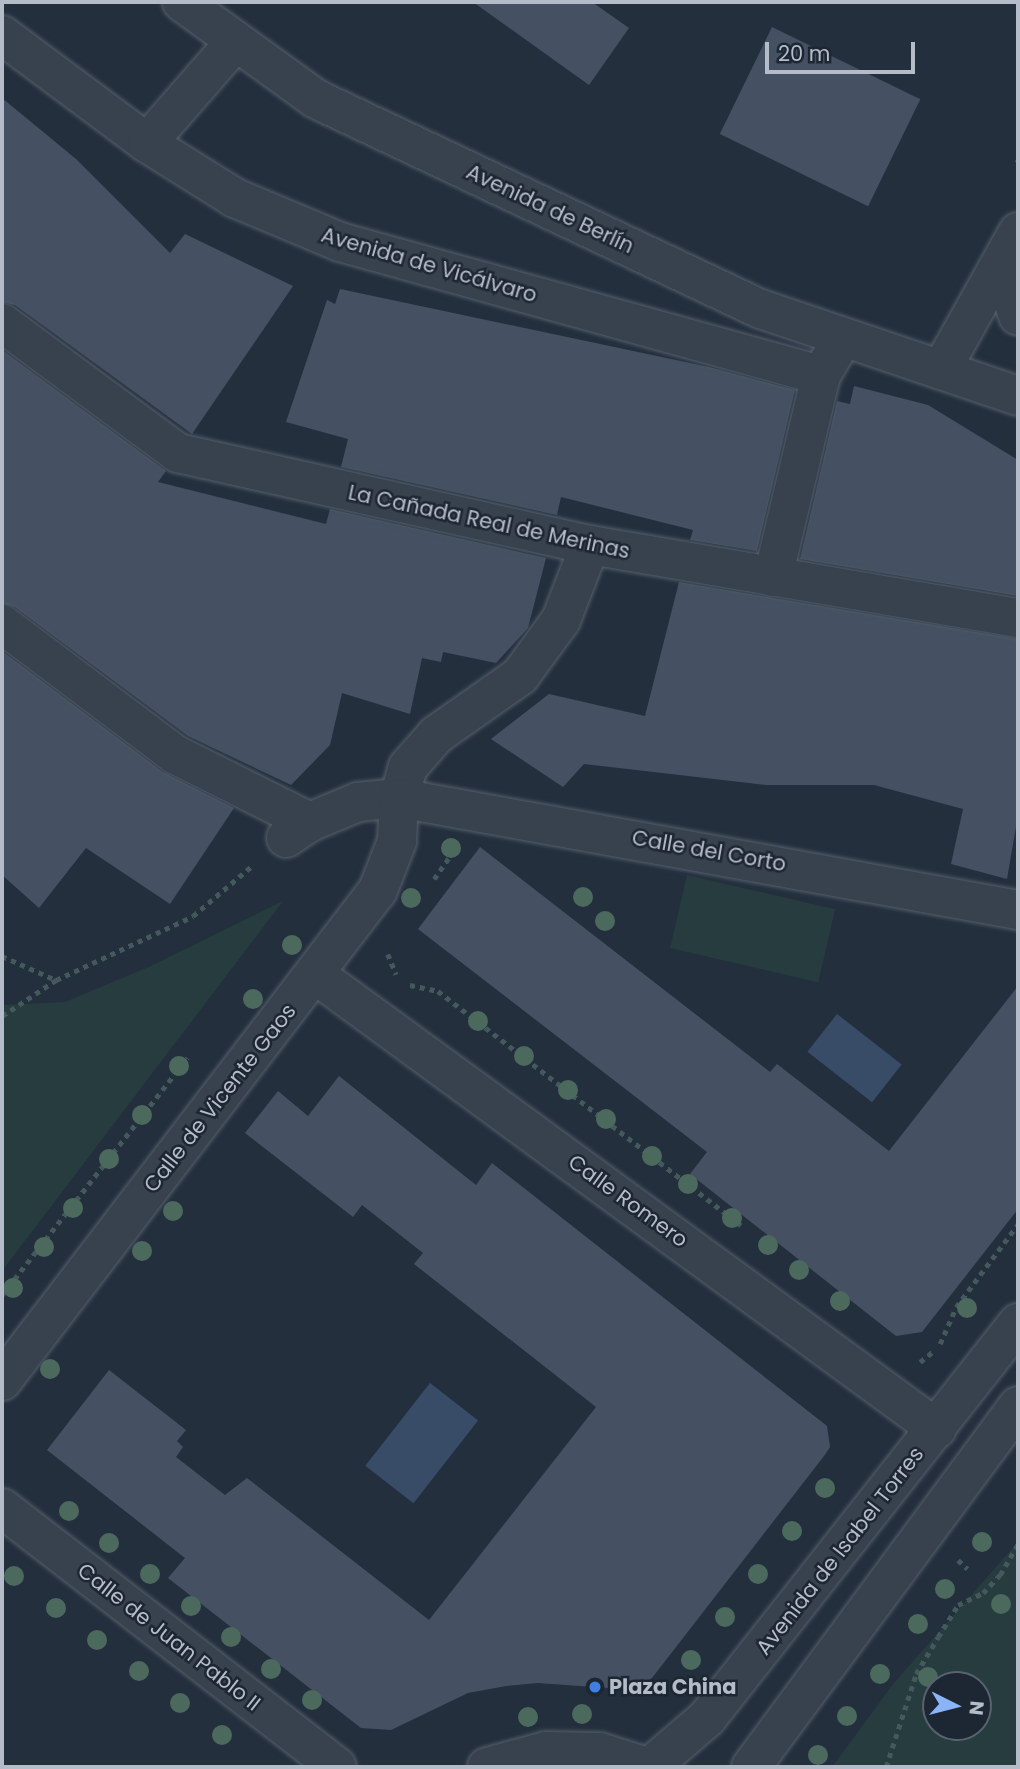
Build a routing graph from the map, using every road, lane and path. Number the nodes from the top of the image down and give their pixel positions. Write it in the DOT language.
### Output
graph roads {
  1 [pos="182,2"];
  2 [pos="2,35"];
  3 [pos="236,41"];
  4 [pos="147,143"];
  5 [pos="1015,238"];
  6 [pos="1018,316"];
  7 [pos="2,323"];
  8 [pos="843,338"];
  9 [pos="941,370"];
  10 [pos="821,375"];
  11 [pos="1018,396"];
  12 [pos="590,545"];
  13 [pos="773,577"];
  14 [pos="1018,618"];
  15 [pos="2,624"];
  16 [pos="399,798"];
  17 [pos="481,810"];
  18 [pos="298,830"];
  19 [pos="430,883"];
  20 [pos="1018,910"];
  21 [pos="387,949"];
  22 [pos="2,956"];
  23 [pos="316,975"];
  24 [pos="56,980"];
  25 [pos="2,1016"];
  26 [pos="194,1050"];
  27 [pos="1018,1224"];
  28 [pos="747,1229"];
  29 [pos="2,1295"];
  30 [pos="1018,1323"];
  31 [pos="910,1362"];
  32 [pos="2,1381"];
  33 [pos="1018,1406"];
  34 [pos="937,1429"];
  35 [pos="2,1508"];
  36 [pos="1018,1544"];
  37 [pos="337,1767"];
  38 [pos="487,1767"];
  39 [pos="648,1767"];
  40 [pos="751,1767"];
  41 [pos="886,1767"];
  1 -- 3 [label="street, Avenida de Berlín"];
  2 -- 4 [label="street, Avenida de Vicálvaro"];
  3 -- 4 [label="street"];
  3 -- 8 [label="street, Avenida de Berlín"];
  4 -- 10 [label="street, Avenida de Vicálvaro"];
  5 -- 6 [label="street"];
  5 -- 9 [label="street"];
  7 -- 12 [label="street, La Cañada Real de Merinas"];
  8 -- 9 [label="street, Avenida de Berlín"];
  8 -- 10 [label="street"];
  9 -- 11 [label="street"];
  10 -- 13 [label="street"];
  12 -- 13 [label="street, La Cañada Real de Merinas"];
  12 -- 16 [label="street, Calle de Vicente Gaos"];
  13 -- 14 [label="street, La Cañada Real de Merinas"];
  15 -- 18 [label="street"];
  16 -- 17 [label="street, Calle del Corto"];
  16 -- 18 [label="street, Calle del Corto"];
  16 -- 23 [label="street, Calle de Vicente Gaos"];
  17 -- 19 [label="path"];
  17 -- 20 [label="street, Calle del Corto"];
  18 -- 24 [label="path"];
  21 -- 28 [label="path"];
  22 -- 24 [label="path"];
  23 -- 32 [label="street, Calle de Vicente Gaos"];
  23 -- 34 [label="street, Calle Romero"];
  24 -- 25 [label="path"];
  26 -- 29 [label="path"];
  27 -- 31 [label="path"];
  30 -- 34 [label="street, Avenida de Isabel Torres"];
  33 -- 40 [label="street"];
  34 -- 39 [label="street, Avenida de Isabel Torres"];
  35 -- 37 [label="street, Calle de Juan Pablo II"];
  36 -- 41 [label="path"];
  38 -- 39 [label="street"];
}
